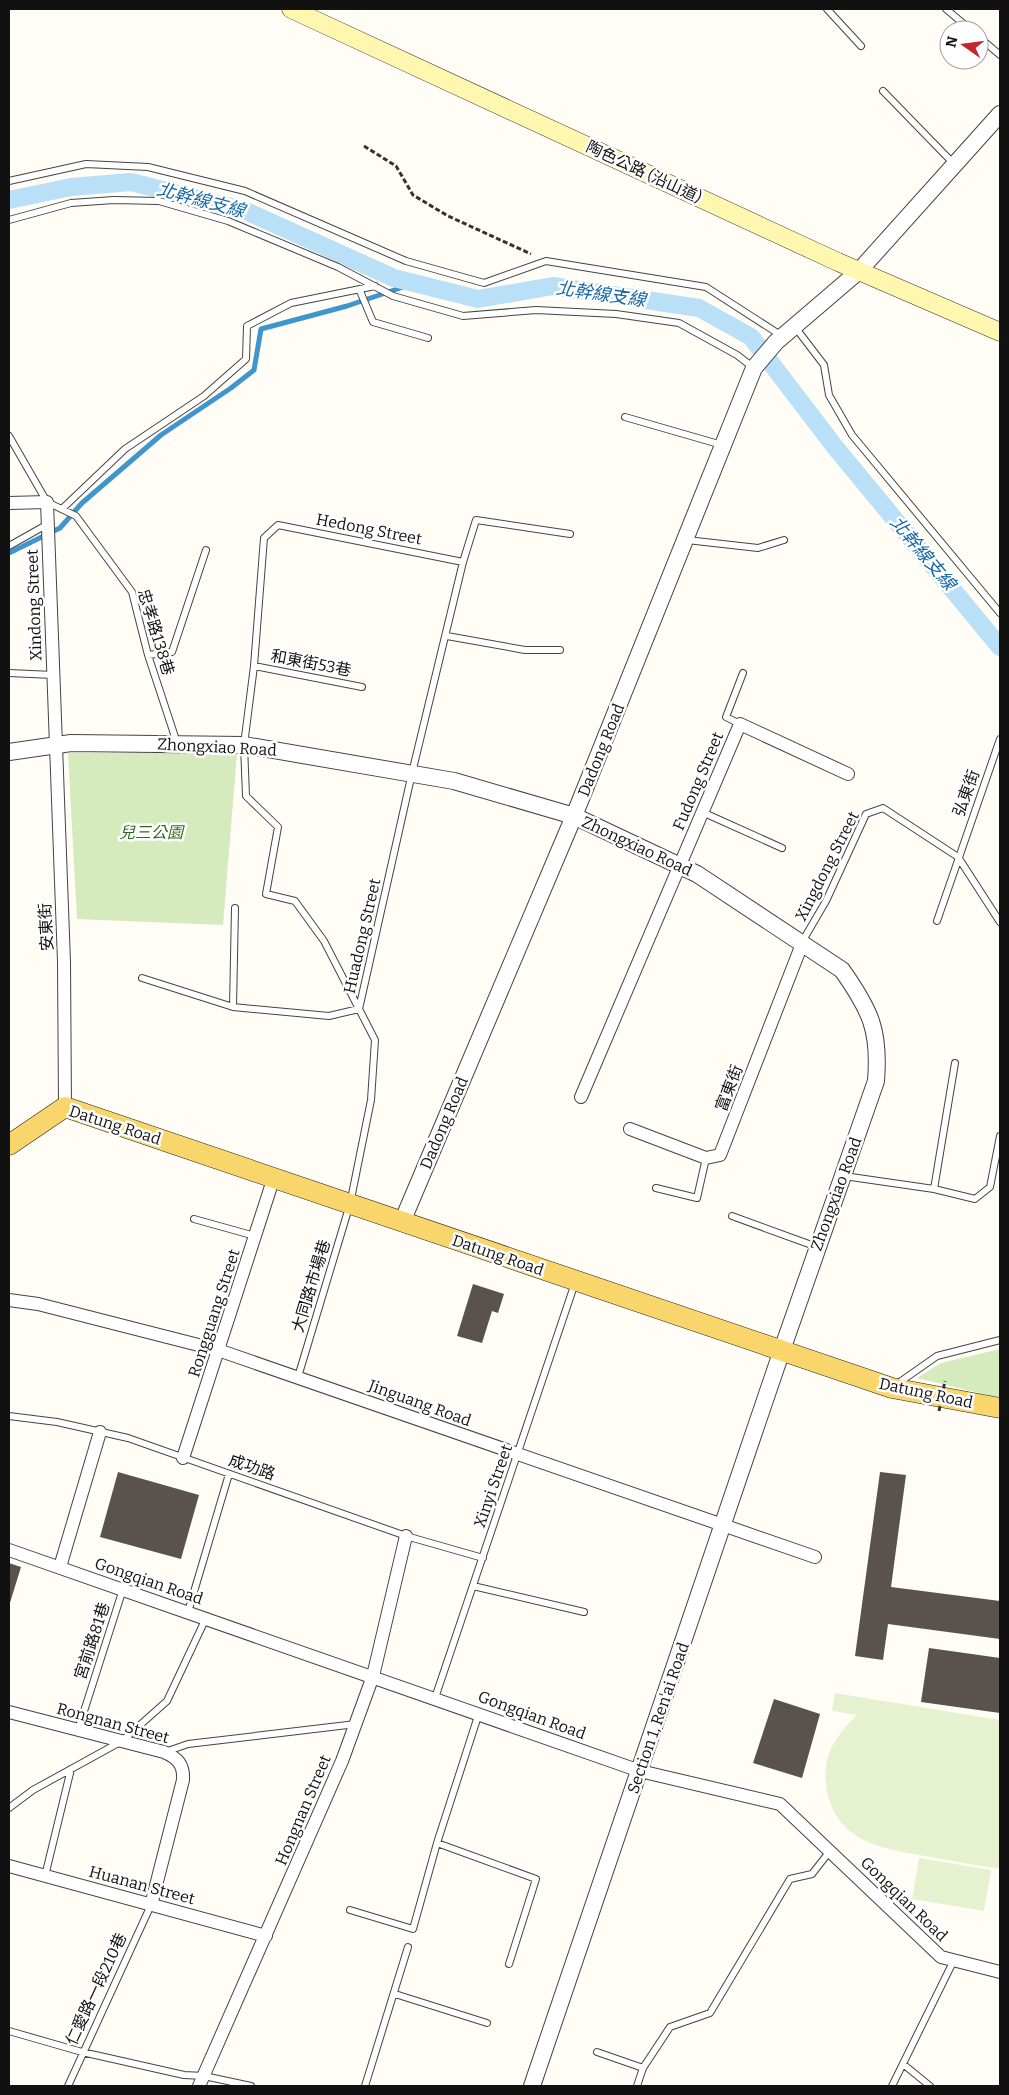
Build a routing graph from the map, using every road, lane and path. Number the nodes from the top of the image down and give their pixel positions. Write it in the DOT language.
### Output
graph roads {
  1 [pos="291,9"];
  2 [pos="827,9"];
  3 [pos="946,9"];
  4 [pos="959,20"];
  5 [pos="861,46"];
  6 [pos="989,46"];
  7 [pos="1000,55"];
  8 [pos="883,91"];
  9 [pos="1000,114"];
  10 [pos="364,146"];
  11 [pos="954,164"];
  12 [pos="9,181"];
  13 [pos="9,220"];
  14 [pos="546,261"];
  15 [pos="859,271"];
  16 [pos="375,286"];
  17 [pos="360,290"];
  18 [pos="789,332"];
  19 [pos="1000,332"];
  20 [pos="428,338"];
  21 [pos="757,363"];
  22 [pos="625,417"];
  23 [pos="9,436"];
  24 [pos="722,445"];
  25 [pos="47,502"];
  26 [pos="9,503"];
  27 [pos="62,509"];
  28 [pos="48,524"];
  29 [pos="570,534"];
  30 [pos="686,540"];
  31 [pos="784,540"];
  32 [pos="9,546"];
  33 [pos="206,550"];
  34 [pos="463,562"];
  35 [pos="1000,613"];
  36 [pos="447,636"];
  37 [pos="560,650"];
  38 [pos="148,655"];
  39 [pos="254,666"];
  40 [pos="9,673"];
  41 [pos="743,673"];
  42 [pos="52,675"];
  43 [pos="362,687"];
  44 [pos="740,724"];
  45 [pos="1000,739"];
  46 [pos="177,742"];
  47 [pos="55,745"];
  48 [pos="244,745"];
  49 [pos="9,752"];
  50 [pos="412,773"];
  51 [pos="848,774"];
  52 [pos="702,812"];
  53 [pos="574,816"];
  54 [pos="782,848"];
  55 [pos="958,857"];
  56 [pos="679,866"];
  57 [pos="235,908"];
  58 [pos="937,921"];
  59 [pos="1000,922"];
  60 [pos="802,944"];
  61 [pos="142,978"];
  62 [pos="233,1007"];
  63 [pos="360,1009"];
  64 [pos="955,1063"];
  65 [pos="581,1097"];
  66 [pos="65,1107"];
  67 [pos="630,1129"];
  68 [pos="1000,1136"];
  69 [pos="9,1145"];
  70 [pos="706,1158"];
  71 [pos="843,1176"];
  72 [pos="274,1178"];
  73 [pos="656,1188"];
  74 [pos="934,1189"];
  75 [pos="350,1204"];
  76 [pos="732,1216"];
  77 [pos="194,1219"];
  78 [pos="402,1222"];
  79 [pos="256,1237"];
  80 [pos="817,1247"];
  81 [pos="576,1282"];
  82 [pos="9,1300"];
  83 [pos="1000,1340"];
  84 [pos="218,1350"];
  85 [pos="782,1350"];
  86 [pos="298,1377"];
  87 [pos="945,1382"];
  88 [pos="892,1388"];
  89 [pos="1000,1408"];
  90 [pos="939,1410"];
  91 [pos="9,1416"];
  92 [pos="100,1432"];
  93 [pos="517,1455"];
  94 [pos="184,1458"];
  95 [pos="229,1474"];
  96 [pos="723,1526"];
  97 [pos="406,1536"];
  98 [pos="9,1550"];
  99 [pos="482,1558"];
  100 [pos="815,1558"];
  101 [pos="60,1567"];
  102 [pos="473,1586"];
  103 [pos="123,1589"];
  104 [pos="188,1612"];
  105 [pos="584,1612"];
  106 [pos="206,1618"];
  107 [pos="373,1676"];
  108 [pos="435,1698"];
  109 [pos="9,1712"];
  110 [pos="479,1713"];
  111 [pos="356,1724"];
  112 [pos="78,1730"];
  113 [pos="122,1741"];
  114 [pos="164,1752"];
  115 [pos="71,1769"];
  116 [pos="640,1771"];
  117 [pos="9,1808"];
  118 [pos="437,1843"];
  119 [pos="830,1851"];
  120 [pos="9,1866"];
  121 [pos="45,1876"];
  122 [pos="151,1905"];
  123 [pos="350,1910"];
  124 [pos="266,1936"];
  125 [pos="408,1947"];
  126 [pos="953,1962"];
  127 [pos="509,1964"];
  128 [pos="1000,1972"];
  129 [pos="395,1994"];
  130 [pos="487,2023"];
  131 [pos="9,2031"];
  132 [pos="82,2052"];
  133 [pos="597,2052"];
  134 [pos="903,2064"];
  135 [pos="643,2068"];
  136 [pos="201,2081"];
  137 [pos="68,2086"];
  138 [pos="251,2086"];
  139 [pos="365,2086"];
  140 [pos="532,2086"];
  141 [pos="637,2086"];
  142 [pos="892,2086"];
  143 [pos="930,2086"];
  1 -- 15 [label="main road, 陶色公路 (沿山道)"];
  2 -- 5 [label="lane"];
  3 -- 4 [label="lane"];
  6 -- 7 [label="lane"];
  8 -- 11 [label="lane"];
  9 -- 11 [label="street"];
  10 -- 14 [label="path"];
  11 -- 15 [label="street"];
  12 -- 14 [label="lane"];
  13 -- 16 [label="lane"];
  14 -- 18 [label="lane"];
  15 -- 18 [label="street"];
  15 -- 19 [label="main road, 陶色公路 (沿山道)"];
  16 -- 17 [label="lane"];
  16 -- 21 [label="lane"];
  17 -- 20 [label="lane"];
  17 -- 27 [label="lane"];
  18 -- 21 [label="street"];
  18 -- 35 [label="lane"];
  21 -- 24 [label="street, Dadong Road"];
  22 -- 24 [label="lane"];
  23 -- 25 [label="lane"];
  24 -- 30 [label="street, Dadong Road"];
  25 -- 26 [label="street"];
  25 -- 27 [label="lane, 忠孝路138巷"];
  25 -- 28 [label="street, Xindong Street"];
  27 -- 38 [label="lane, 忠孝路138巷"];
  28 -- 32 [label="lane"];
  28 -- 42 [label="street, Xindong Street"];
  29 -- 34 [label="lane"];
  30 -- 31 [label="lane"];
  30 -- 53 [label="street, Dadong Road"];
  33 -- 38 [label="lane"];
  34 -- 36 [label="lane"];
  34 -- 39 [label="lane, Hedong Street"];
  36 -- 37 [label="lane"];
  36 -- 50 [label="lane"];
  38 -- 46 [label="lane, 忠孝路138巷"];
  39 -- 43 [label="lane, 和東街53巷"];
  39 -- 48 [label="lane, Hedong Street"];
  40 -- 42 [label="lane"];
  41 -- 44 [label="lane"];
  42 -- 47 [label="street, Xindong Street"];
  44 -- 51 [label="street, Fudong Street"];
  44 -- 52 [label="street, Fudong Street"];
  45 -- 55 [label="lane, 弘東街"];
  46 -- 47 [label="street, Zhongxiao Road"];
  46 -- 48 [label="street, Zhongxiao Road"];
  47 -- 49 [label="street, Zhongxiao Road"];
  47 -- 66 [label="street, 安東街"];
  48 -- 50 [label="street, Zhongxiao Road"];
  48 -- 63 [label="lane, Hedong Street"];
  50 -- 53 [label="street, Zhongxiao Road"];
  50 -- 63 [label="lane, Huadong Street"];
  52 -- 54 [label="lane"];
  52 -- 56 [label="street, Fudong Street"];
  53 -- 56 [label="street, Zhongxiao Road"];
  53 -- 78 [label="street, Dadong Road"];
  55 -- 58 [label="lane, 弘東街"];
  55 -- 59 [label="lane"];
  55 -- 60 [label="lane, Xingdong Street"];
  56 -- 60 [label="street, Zhongxiao Road"];
  56 -- 65 [label="street, Fudong Street"];
  57 -- 62 [label="lane"];
  60 -- 70 [label="street, 富東街"];
  60 -- 71 [label="street, Zhongxiao Road"];
  61 -- 62 [label="lane, Huadong Street"];
  62 -- 63 [label="lane, Huadong Street"];
  63 -- 75 [label="lane, 大同路市場巷"];
  64 -- 74 [label="lane"];
  66 -- 69 [label="main road, Datung Road"];
  66 -- 72 [label="main road, Datung Road"];
  67 -- 70 [label="street"];
  68 -- 74 [label="lane"];
  70 -- 73 [label="lane"];
  71 -- 74 [label="lane"];
  71 -- 80 [label="street, Zhongxiao Road"];
  72 -- 75 [label="main road, Datung Road"];
  72 -- 79 [label="street, Rongguang Street"];
  75 -- 78 [label="main road, Datung Road"];
  75 -- 86 [label="lane, 大同路市場巷"];
  76 -- 80 [label="lane"];
  77 -- 79 [label="lane"];
  78 -- 81 [label="main road, Datung Road"];
  79 -- 84 [label="street, Rongguang Street"];
  80 -- 85 [label="street, Zhongxiao Road"];
  81 -- 85 [label="main road, Datung Road"];
  81 -- 93 [label="lane, Xinyi Street"];
  82 -- 84 [label="street, Jinguang Road"];
  83 -- 88 [label="lane"];
  84 -- 86 [label="street, Jinguang Road"];
  84 -- 94 [label="street, Rongguang Street"];
  85 -- 88 [label="main road, Datung Road"];
  85 -- 96 [label="street, Section 1, Ren'ai Road"];
  86 -- 93 [label="street, Jinguang Road"];
  87 -- 90 [label="path, bridge"];
  88 -- 89 [label="main road, Datung Road"];
  91 -- 92 [label="lane, 成功路"];
  92 -- 94 [label="lane, 成功路"];
  92 -- 101 [label="street"];
  93 -- 96 [label="street, Jinguang Road"];
  93 -- 99 [label="lane, Xinyi Street"];
  94 -- 95 [label="lane, 成功路"];
  95 -- 97 [label="lane, 成功路"];
  95 -- 104 [label="lane"];
  96 -- 100 [label="street, Jinguang Road"];
  96 -- 116 [label="street, Section 1, Ren'ai Road"];
  97 -- 99 [label="lane, 成功路"];
  97 -- 107 [label="street, Hongnan Street"];
  98 -- 101 [label="street, Gongqian Road"];
  99 -- 102 [label="lane, Xinyi Street"];
  101 -- 103 [label="street, Gongqian Road"];
  102 -- 105 [label="lane"];
  102 -- 108 [label="lane, Xinyi Street"];
  103 -- 104 [label="street, Gongqian Road"];
  103 -- 112 [label="lane, 宮前路81巷"];
  104 -- 106 [label="street, Gongqian Road"];
  106 -- 107 [label="street, Gongqian Road"];
  106 -- 113 [label="lane"];
  107 -- 108 [label="street, Gongqian Road"];
  107 -- 111 [label="street, Hongnan Street"];
  108 -- 110 [label="street, Gongqian Road"];
  109 -- 112 [label="street, Rongnan Street"];
  110 -- 116 [label="street, Gongqian Road"];
  110 -- 118 [label="lane"];
  111 -- 114 [label="lane"];
  111 -- 124 [label="street, Hongnan Street"];
  112 -- 113 [label="street, Rongnan Street"];
  113 -- 114 [label="street, Rongnan Street"];
  113 -- 115 [label="lane"];
  114 -- 122 [label="street, Rongnan Street"];
  115 -- 117 [label="lane"];
  115 -- 121 [label="lane"];
  116 -- 119 [label="street, Gongqian Road"];
  116 -- 140 [label="street, Section 1, Ren'ai Road"];
  118 -- 123 [label="lane"];
  118 -- 127 [label="lane"];
  119 -- 126 [label="street, Gongqian Road"];
  119 -- 135 [label="lane"];
  120 -- 121 [label="street, Huanan Street"];
  121 -- 122 [label="street, Huanan Street"];
  122 -- 124 [label="street, Huanan Street"];
  122 -- 132 [label="lane, 仁愛路一段210巷"];
  124 -- 136 [label="street, Hongnan Street"];
  125 -- 129 [label="lane"];
  126 -- 128 [label="street, Gongqian Road"];
  126 -- 134 [label="lane"];
  129 -- 130 [label="lane"];
  129 -- 139 [label="lane"];
  131 -- 132 [label="lane"];
  132 -- 136 [label="lane"];
  132 -- 137 [label="lane, 仁愛路一段210巷"];
  133 -- 135 [label="lane"];
  134 -- 142 [label="lane"];
  134 -- 143 [label="lane"];
  135 -- 141 [label="lane"];
  136 -- 138 [label="lane"];
}
